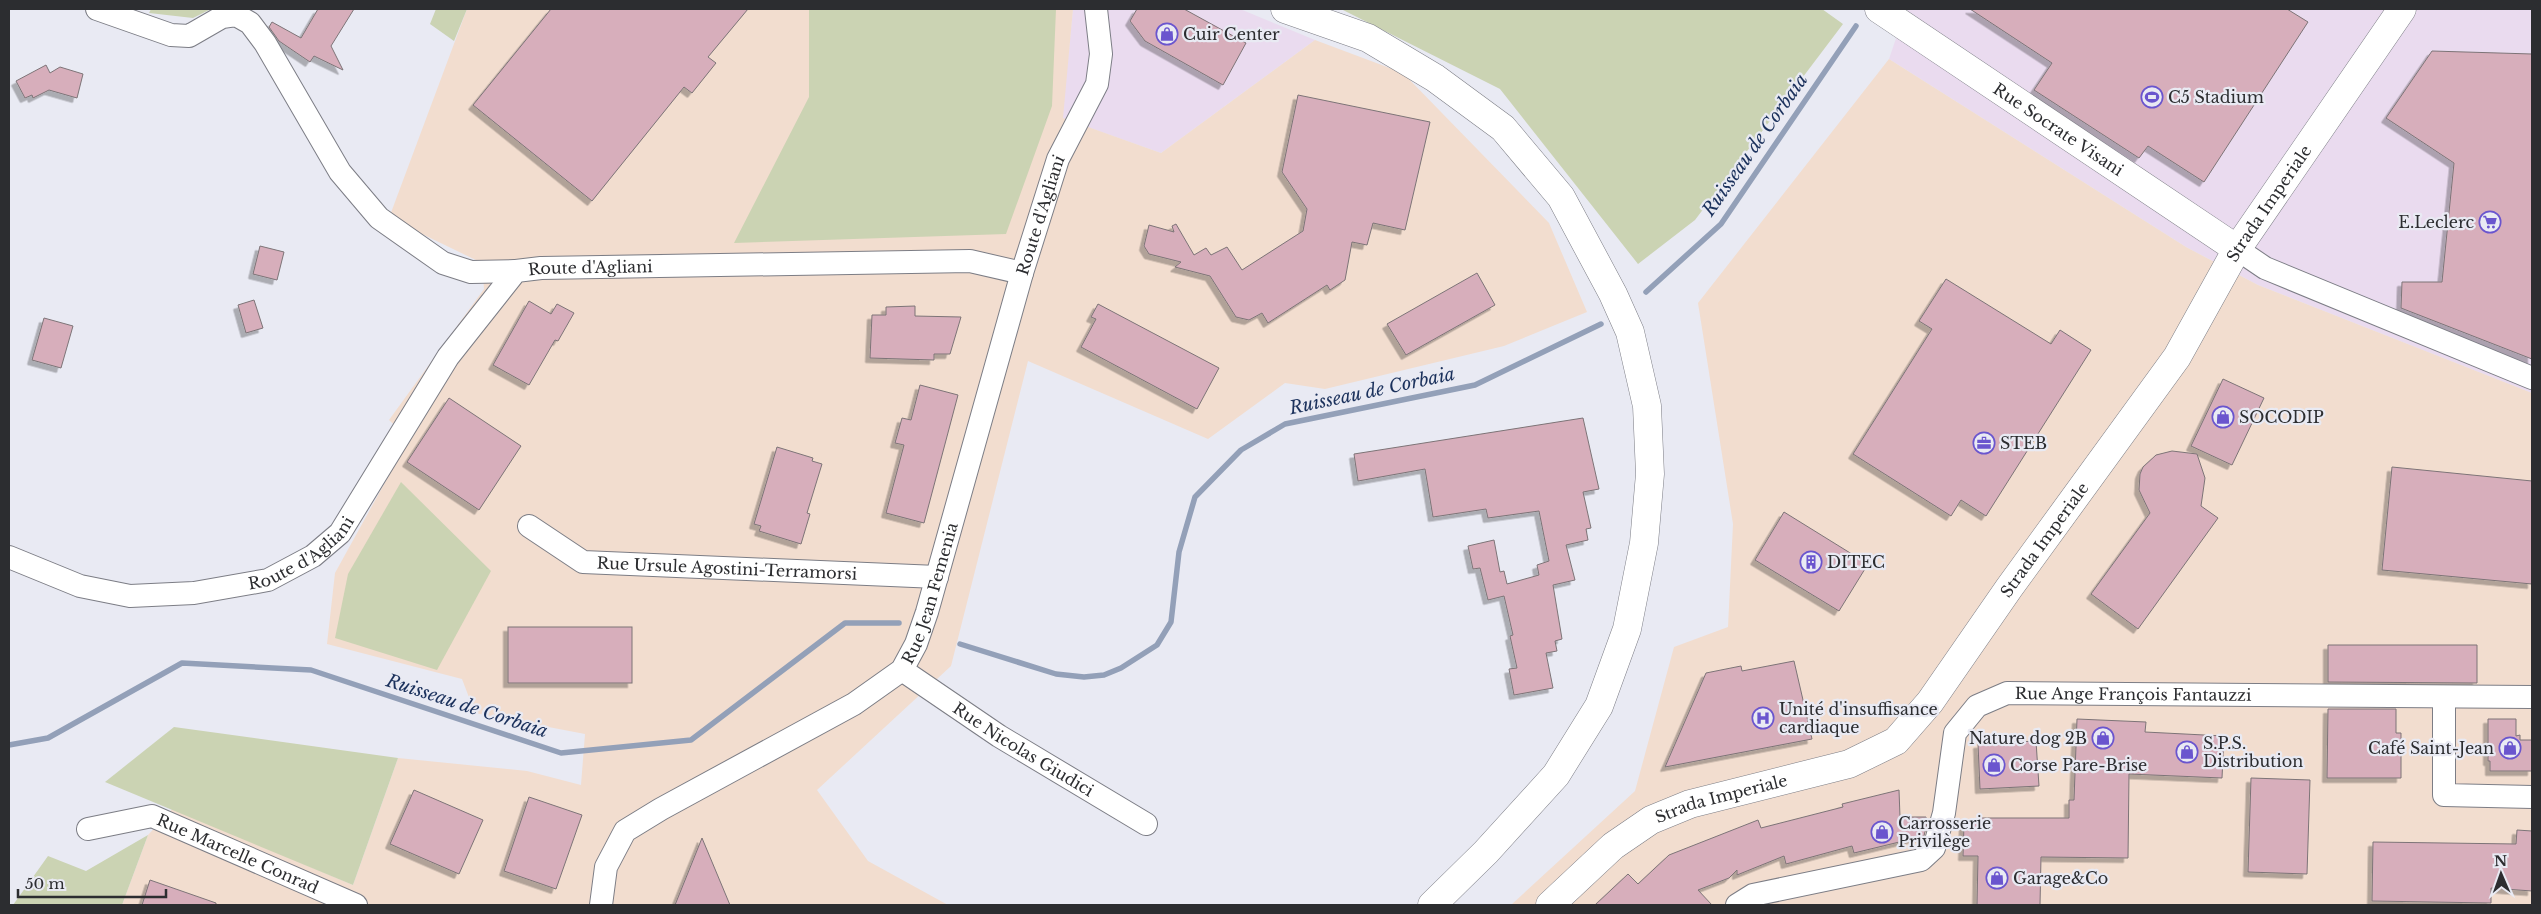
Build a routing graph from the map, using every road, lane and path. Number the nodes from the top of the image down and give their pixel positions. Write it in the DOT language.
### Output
graph roads {
  1 [pos="97,9"];
  2 [pos="1096,9"];
  3 [pos="1285,9"];
  4 [pos="1879,9"];
  5 [pos="2402,9"];
  6 [pos="2237,249"];
  7 [pos="516,271"];
  8 [pos="1022,273"];
  9 [pos="2532,378"];
  10 [pos="529,526"];
  11 [pos="9,558"];
  12 [pos="936,577"];
  13 [pos="902,670"];
  14 [pos="2444,697"];
  15 [pos="2532,697"];
  16 [pos="2532,797"];
  17 [pos="1146,824"];
  18 [pos="88,829"];
  19 [pos="356,905"];
  20 [pos="601,905"];
  21 [pos="1432,905"];
  22 [pos="1550,905"];
  23 [pos="1738,905"];
  1 -- 7 [label="street"];
  2 -- 8 [label="street, Route d'Agliani"];
  3 -- 21 [label="street"];
  4 -- 6 [label="street, Rue Socrate Visani"];
  5 -- 6 [label="street, Strada Imperiale"];
  6 -- 9 [label="street"];
  6 -- 22 [label="street, Strada Imperiale"];
  7 -- 8 [label="street, Route d'Agliani"];
  7 -- 11 [label="street, Route d'Agliani"];
  8 -- 12 [label="street, Rue Jean Femenia"];
  10 -- 12 [label="street, Rue Ursule Agostini-Terramorsi"];
  12 -- 13 [label="street, Rue Jean Femenia"];
  13 -- 17 [label="street, Rue Nicolas Giudici"];
  13 -- 20 [label="street, Rue Jean Femenia"];
  14 -- 15 [label="street, Rue Ange François Fantauzzi"];
  14 -- 16 [label="street"];
  14 -- 23 [label="street, Rue Ange François Fantauzzi"];
  18 -- 19 [label="street, Rue Marcelle Conrad"];
}
